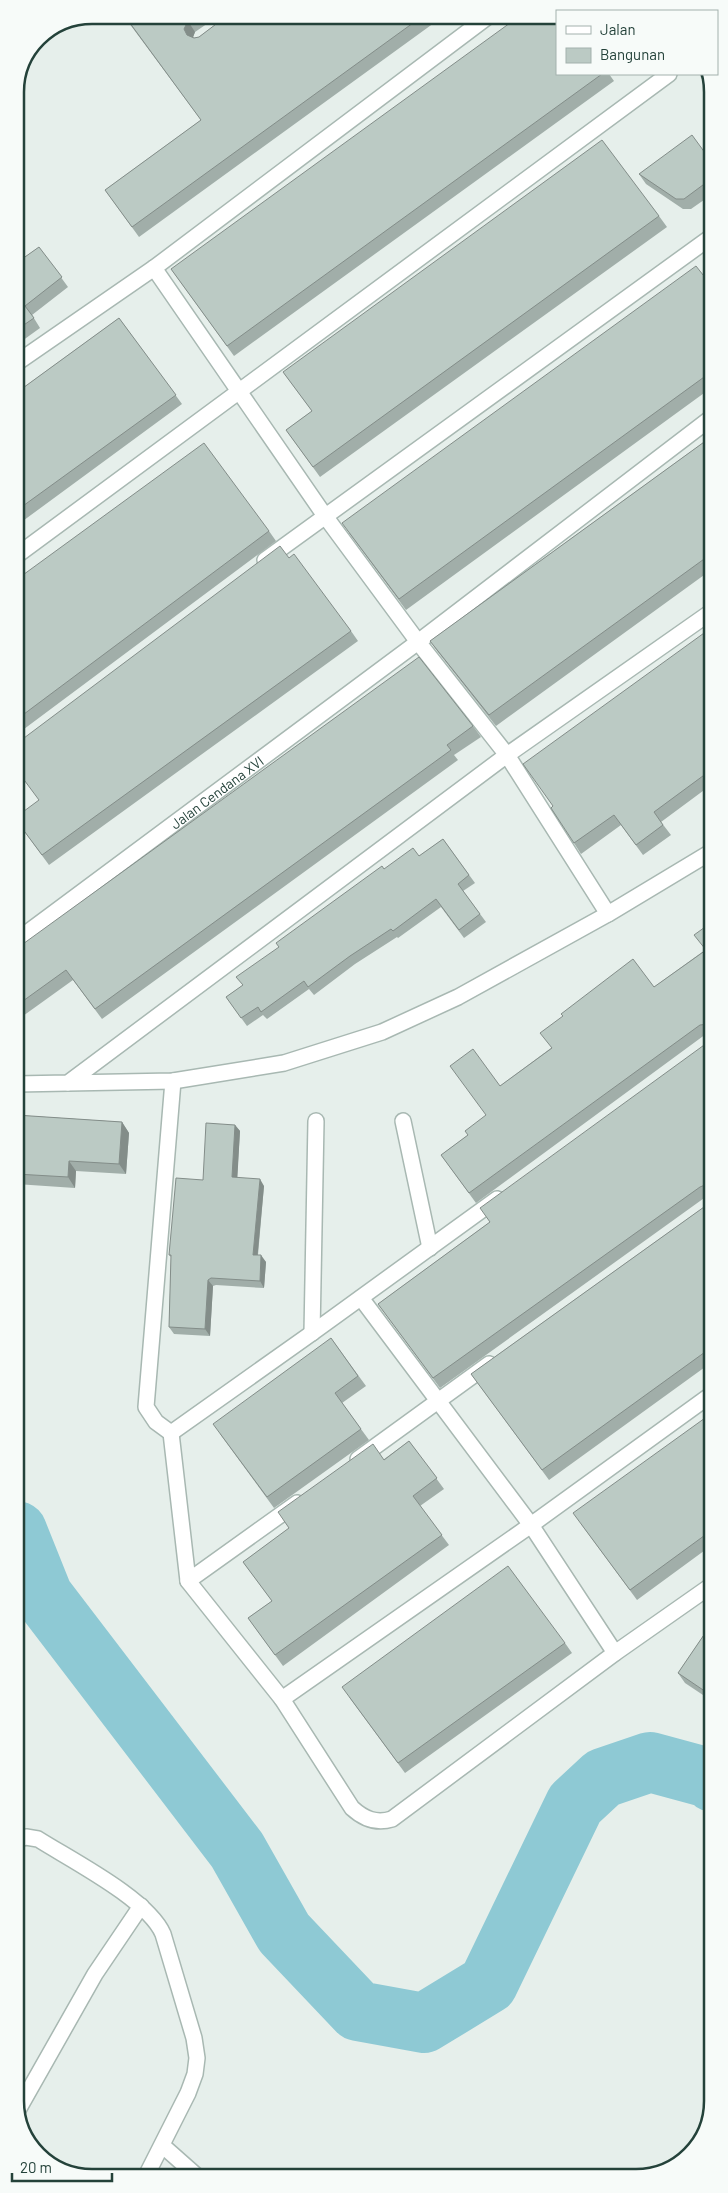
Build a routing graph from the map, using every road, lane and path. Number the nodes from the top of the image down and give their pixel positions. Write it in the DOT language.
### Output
graph roads {
  1 [pos="478,24"];
  2 [pos="668,75"];
  3 [pos="704,242"];
  4 [pos="154,268"];
  5 [pos="24,358"];
  6 [pos="239,393"];
  7 [pos="704,423"];
  8 [pos="325,516"];
  9 [pos="24,550"];
  10 [pos="254,569"];
  11 [pos="704,617"];
  12 [pos="418,642"];
  13 [pos="508,755"];
  14 [pos="704,856"];
  15 [pos="608,914"];
  16 [pos="24,935"];
  17 [pos="173,1080"];
  18 [pos="68,1083"];
  19 [pos="24,1084"];
  20 [pos="316,1121"];
  21 [pos="402,1121"];
  22 [pos="511,1189"];
  23 [pos="430,1248"];
  24 [pos="361,1298"];
  25 [pos="312,1334"];
  26 [pos="502,1355"];
  27 [pos="704,1400"];
  28 [pos="438,1401"];
  29 [pos="171,1433"];
  30 [pos="349,1465"];
  31 [pos="309,1494"];
  32 [pos="531,1525"];
  33 [pos="188,1581"];
  34 [pos="704,1591"];
  35 [pos="615,1653"];
  36 [pos="282,1699"];
  37 [pos="24,1838"];
  38 [pos="141,1906"];
  39 [pos="24,2099"];
  40 [pos="163,2146"];
  41 [pos="150,2169"];
  42 [pos="189,2169"];
  1 -- 4 [label="street"];
  2 -- 6 [label="street"];
  3 -- 8 [label="street"];
  4 -- 5 [label="street"];
  4 -- 6 [label="street"];
  6 -- 8 [label="street"];
  6 -- 9 [label="street"];
  7 -- 12 [label="street, Jalan Cendana XVI"];
  8 -- 10 [label="street"];
  8 -- 12 [label="street"];
  11 -- 13 [label="street"];
  12 -- 13 [label="street"];
  12 -- 16 [label="street, Jalan Cendana XVI"];
  13 -- 15 [label="street"];
  13 -- 18 [label="street"];
  14 -- 15 [label="street"];
  15 -- 17 [label="street"];
  17 -- 18 [label="street"];
  17 -- 29 [label="street"];
  18 -- 19 [label="street"];
  20 -- 25 [label="street"];
  21 -- 23 [label="street"];
  22 -- 23 [label="street"];
  23 -- 24 [label="street"];
  24 -- 25 [label="street"];
  24 -- 28 [label="street"];
  25 -- 29 [label="street"];
  26 -- 28 [label="street"];
  27 -- 32 [label="street"];
  28 -- 30 [label="street"];
  28 -- 32 [label="street"];
  29 -- 33 [label="street"];
  31 -- 33 [label="street"];
  32 -- 35 [label="street"];
  32 -- 36 [label="street"];
  33 -- 36 [label="street"];
  34 -- 35 [label="street"];
  35 -- 36 [label="street"];
  37 -- 38 [label="street"];
  38 -- 39 [label="street"];
  38 -- 40 [label="street"];
  40 -- 41 [label="street"];
  40 -- 42 [label="street"];
}
